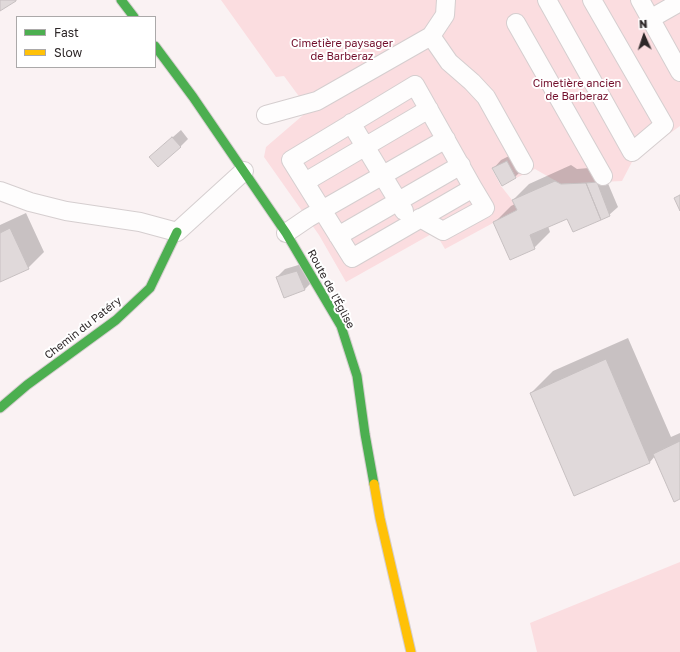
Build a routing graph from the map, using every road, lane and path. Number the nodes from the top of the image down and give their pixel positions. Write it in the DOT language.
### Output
graph roads {
  1 [pos="121,0"];
  2 [pos="446,0"];
  3 [pos="547,0"];
  4 [pos="592,0"];
  5 [pos="640,0"];
  6 [pos="680,2"];
  7 [pos="133,16"];
  8 [pos="650,19"];
  9 [pos="516,23"];
  10 [pos="431,36"];
  11 [pos="156,47"];
  12 [pos="675,49"];
  13 [pos="680,72"];
  14 [pos="429,108"];
  15 [pos="266,115"];
  16 [pos="352,123"];
  17 [pos="446,139"];
  18 [pos="365,146"];
  19 [pos="461,165"];
  20 [pos="524,165"];
  21 [pos="244,171"];
  22 [pos="383,175"];
  23 [pos="603,176"];
  24 [pos="305,182"];
  25 [pos="0,191"];
  26 [pos="398,201"];
  27 [pos="322,210"];
  28 [pos="416,221"];
  29 [pos="177,232"];
  30 [pos="286,233"];
  31 [pos="338,236"];
  32 [pos="0,408"];
  33 [pos="411,652"];
  1 -- 7 [label="street"];
  2 -- 10 [label="lane"];
  3 -- 4 [label="lane"];
  5 -- 8 [label="lane"];
  6 -- 8 [label="lane"];
  8 -- 12 [label="lane"];
  9 -- 23 [label="lane"];
  10 -- 15 [label="lane"];
  10 -- 20 [label="lane"];
  11 -- 21 [label="street, Route de l'Église"];
  12 -- 13 [label="lane"];
  14 -- 16 [label="lane"];
  14 -- 17 [label="lane"];
  14 -- 18 [label="lane"];
  16 -- 18 [label="lane"];
  16 -- 24 [label="lane"];
  17 -- 19 [label="lane"];
  17 -- 22 [label="lane"];
  18 -- 22 [label="lane"];
  18 -- 24 [label="lane"];
  19 -- 26 [label="lane"];
  19 -- 28 [label="lane"];
  21 -- 29 [label="lane"];
  21 -- 30 [label="street, Route de l'Église"];
  22 -- 26 [label="lane"];
  22 -- 27 [label="lane"];
  24 -- 27 [label="lane"];
  25 -- 29 [label="lane"];
  26 -- 28 [label="lane"];
  26 -- 31 [label="lane"];
  27 -- 30 [label="lane"];
  27 -- 31 [label="lane"];
  28 -- 31 [label="lane"];
  29 -- 32 [label="street, Chemin du Patéry"];
  30 -- 33 [label="street, Route de l'Église"];
}
